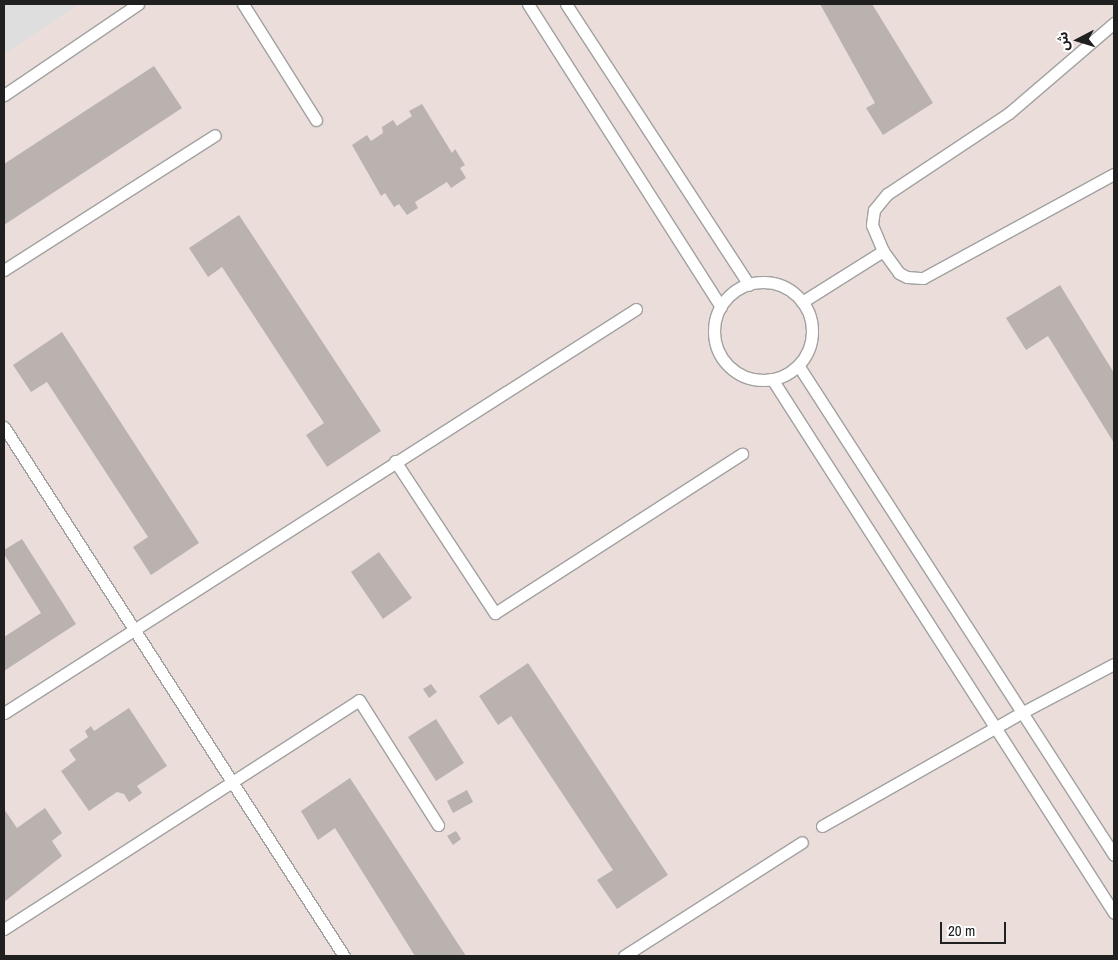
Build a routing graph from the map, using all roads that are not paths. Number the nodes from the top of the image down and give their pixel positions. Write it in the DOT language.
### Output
graph roads {
  1 [pos="138,4"];
  2 [pos="243,4"];
  3 [pos="528,4"];
  4 [pos="566,4"];
  5 [pos="1114,23"];
  6 [pos="4,95"];
  7 [pos="316,120"];
  8 [pos="215,135"];
  9 [pos="1114,174"];
  10 [pos="883,250"];
  11 [pos="4,270"];
  12 [pos="749,284"];
  13 [pos="802,302"];
  14 [pos="721,307"];
  15 [pos="636,309"];
  16 [pos="798,366"];
  17 [pos="772,379"];
  18 [pos="4,427"];
  19 [pos="742,454"];
  20 [pos="395,461"];
  21 [pos="133,628"];
  22 [pos="1114,664"];
  23 [pos="1022,712"];
  24 [pos="4,713"];
  25 [pos="995,727"];
  26 [pos="232,782"];
  27 [pos="438,825"];
  28 [pos="822,826"];
  29 [pos="802,842"];
  30 [pos="1114,855"];
  31 [pos="1114,913"];
  32 [pos="4,929"];
  33 [pos="344,956"];
  34 [pos="624,956"];
  1 -- 6 [label="lane"];
  2 -- 7 [label="lane"];
  3 -- 14 [label="lane"];
  4 -- 12 [label="lane"];
  5 -- 10 [label="lane"];
  8 -- 11 [label="lane"];
  9 -- 10 [label="lane"];
  10 -- 13 [label="lane"];
  12 -- 13 [label="lane"];
  12 -- 14 [label="lane"];
  13 -- 16 [label="lane"];
  14 -- 17 [label="lane"];
  15 -- 20 [label="lane"];
  16 -- 17 [label="lane"];
  16 -- 23 [label="lane"];
  17 -- 25 [label="lane"];
  18 -- 21 [label="lane"];
  19 -- 20 [label="lane"];
  20 -- 21 [label="lane"];
  21 -- 24 [label="lane"];
  21 -- 26 [label="lane"];
  22 -- 23 [label="lane"];
  23 -- 25 [label="lane"];
  23 -- 30 [label="lane"];
  25 -- 28 [label="lane"];
  25 -- 31 [label="lane"];
  26 -- 27 [label="lane"];
  26 -- 32 [label="lane"];
  26 -- 33 [label="lane"];
  29 -- 34 [label="lane"];
}
